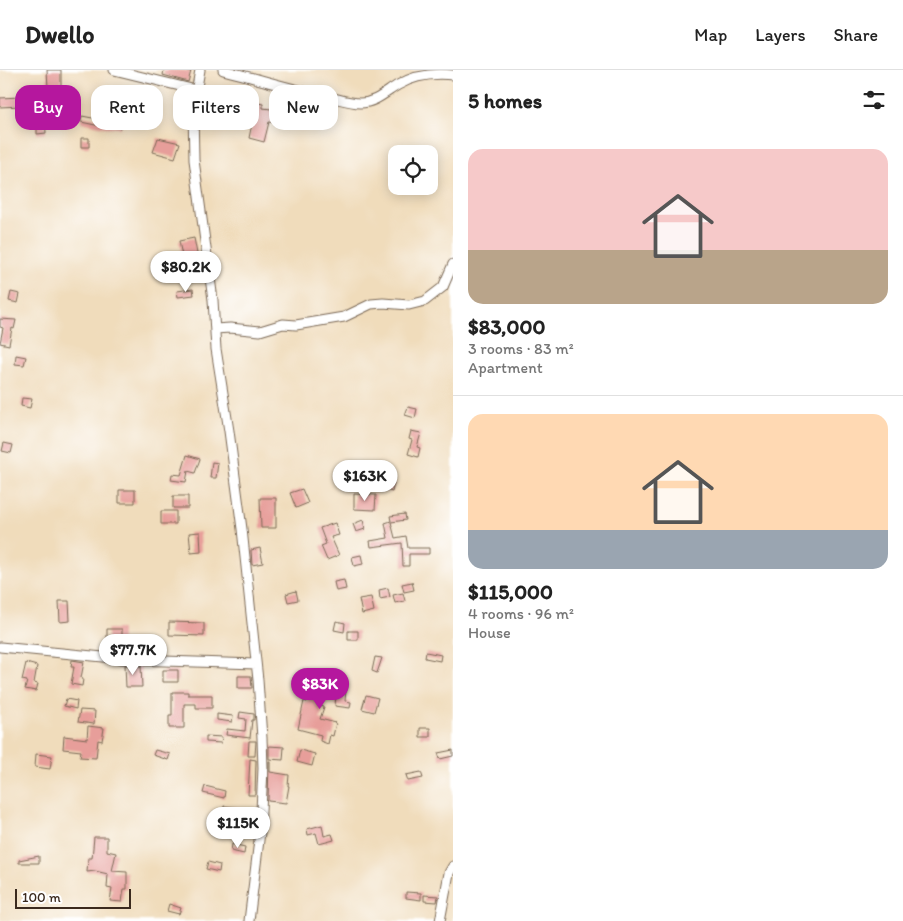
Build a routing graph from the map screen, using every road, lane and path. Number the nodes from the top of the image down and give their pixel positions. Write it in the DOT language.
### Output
graph roads {
  1 [pos="114,70"];
  2 [pos="200,70"];
  3 [pos="223,70"];
  4 [pos="453,75"];
  5 [pos="176,85"];
  6 [pos="197,85"];
  7 [pos="193,130"];
  8 [pos="453,264"];
  9 [pos="215,329"];
  10 [pos="0,647"];
  11 [pos="256,664"];
  12 [pos="453,866"];
  13 [pos="249,921"];
  14 [pos="440,921"];
  1 -- 5 [label="street"];
  2 -- 6 [label="street"];
  3 -- 4 [label="street"];
  7 -- 9 [label="street"];
  8 -- 9 [label="street"];
  9 -- 11 [label="street"];
  10 -- 11 [label="street"];
  11 -- 13 [label="street"];
  12 -- 14 [label="street"];
}
